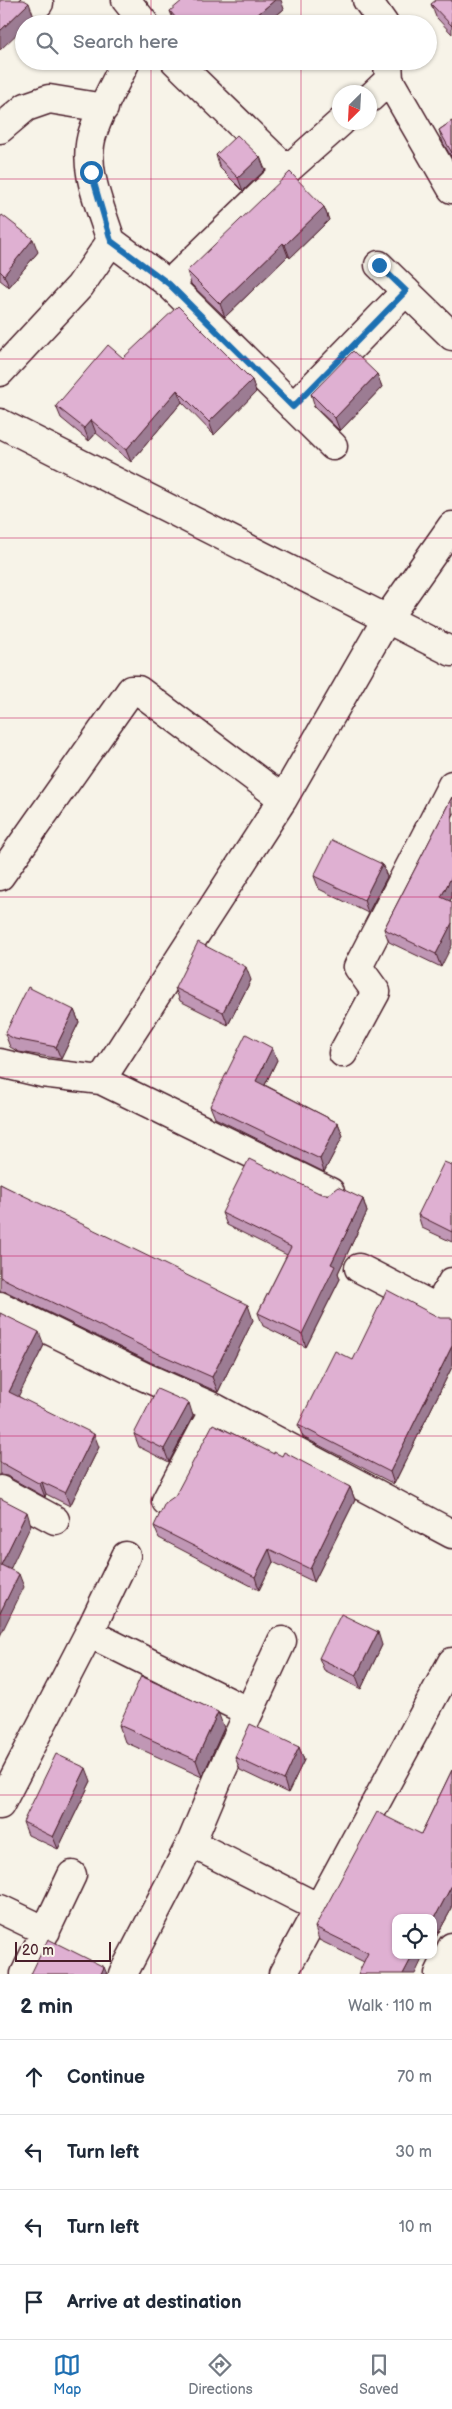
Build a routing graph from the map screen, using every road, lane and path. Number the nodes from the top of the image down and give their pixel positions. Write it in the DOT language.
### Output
graph roads {
  1 [pos="126,0"];
  2 [pos="367,0"];
  3 [pos="137,15"];
  4 [pos="378,15"];
  5 [pos="122,70"];
  6 [pos="184,70"];
  7 [pos="382,80"];
  8 [pos="104,108"];
  9 [pos="0,128"];
  10 [pos="332,130"];
  11 [pos="288,170"];
  12 [pos="452,190"];
  13 [pos="111,241"];
  14 [pos="379,265"];
  15 [pos="169,284"];
  16 [pos="406,291"];
  17 [pos="452,336"];
  18 [pos="0,372"];
  19 [pos="293,407"];
  20 [pos="0,422"];
  21 [pos="333,446"];
  22 [pos="452,526"];
  23 [pos="386,620"];
  24 [pos="452,652"];
  25 [pos="452,785"];
  26 [pos="283,799"];
  27 [pos="0,876"];
  28 [pos="343,1053"];
  29 [pos="0,1063"];
  30 [pos="101,1080"];
  31 [pos="330,1192"];
  32 [pos="359,1268"];
  33 [pos="452,1282"];
  34 [pos="0,1306"];
  35 [pos="445,1312"];
  36 [pos="215,1408"];
  37 [pos="0,1490"];
  38 [pos="166,1501"];
  39 [pos="55,1520"];
  40 [pos="452,1534"];
  41 [pos="126,1556"];
  42 [pos="89,1633"];
  43 [pos="282,1641"];
  44 [pos="452,1662"];
  45 [pos="249,1712"];
  46 [pos="0,1805"];
  47 [pos="192,1843"];
  48 [pos="72,1875"];
  49 [pos="317,1907"];
  50 [pos="0,1909"];
  51 [pos="46,1931"];
  52 [pos="452,1947"];
  53 [pos="25,1974"];
  54 [pos="123,1974"];
  55 [pos="283,1974"];
  56 [pos="439,1974"];
  1 -- 3 [label="street"];
  2 -- 4 [label="street"];
  5 -- 8 [label="street"];
  6 -- 11 [label="street"];
  7 -- 12 [label="street"];
  8 -- 9 [label="street"];
  8 -- 13 [label="street"];
  10 -- 11 [label="street"];
  11 -- 15 [label="street"];
  13 -- 15 [label="street"];
  13 -- 18 [label="street"];
  14 -- 16 [label="street"];
  15 -- 19 [label="street"];
  16 -- 17 [label="street"];
  16 -- 19 [label="street"];
  19 -- 21 [label="street"];
  20 -- 23 [label="street"];
  22 -- 23 [label="street"];
  23 -- 24 [label="street"];
  23 -- 26 [label="street"];
  25 -- 28 [label="street"];
  26 -- 27 [label="street"];
  26 -- 30 [label="street"];
  29 -- 30 [label="street"];
  30 -- 31 [label="street"];
  32 -- 35 [label="street"];
  33 -- 35 [label="street"];
  34 -- 36 [label="street"];
  36 -- 38 [label="street"];
  36 -- 40 [label="street"];
  37 -- 39 [label="street"];
  41 -- 42 [label="street"];
  42 -- 45 [label="street"];
  42 -- 46 [label="street"];
  43 -- 45 [label="street"];
  44 -- 49 [label="street"];
  45 -- 47 [label="street"];
  47 -- 49 [label="street"];
  47 -- 54 [label="street"];
  48 -- 51 [label="street"];
  49 -- 55 [label="street"];
  50 -- 51 [label="street"];
  51 -- 53 [label="street"];
  52 -- 56 [label="street"];
}
